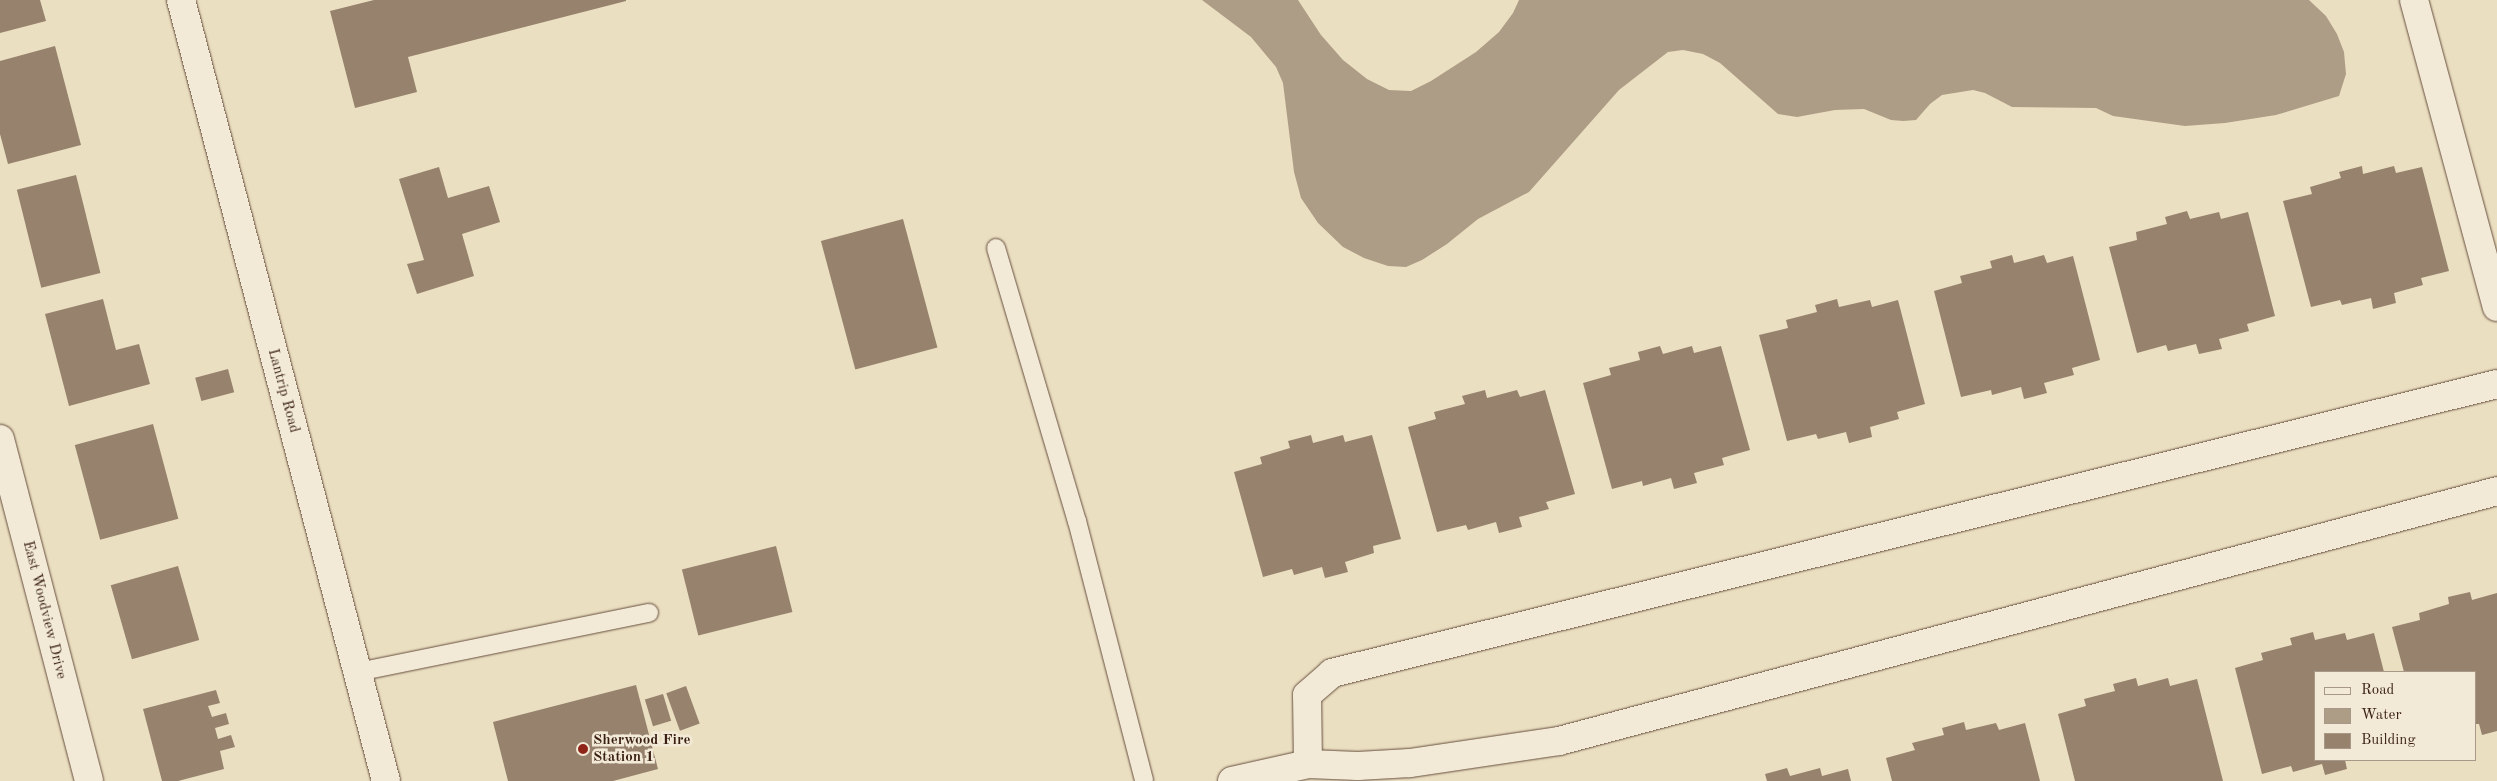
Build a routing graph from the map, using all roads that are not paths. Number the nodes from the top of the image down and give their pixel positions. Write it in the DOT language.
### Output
graph roads {
  1 [pos="181,0"];
  2 [pos="2414,0"];
  3 [pos="996,248"];
  4 [pos="2497,308"];
  5 [pos="2497,384"];
  6 [pos="0,439"];
  7 [pos="2497,491"];
  8 [pos="650,613"];
  9 [pos="358,672"];
  10 [pos="1308,764"];
  11 [pos="89,781"];
  12 [pos="386,781"];
  13 [pos="1144,781"];
  14 [pos="1232,781"];
  1 -- 9 [label="street, Lantrip Road"];
  2 -- 4 [label="street"];
  3 -- 13 [label="lane"];
  5 -- 10 [label="street"];
  6 -- 11 [label="street, East Woodview Drive"];
  7 -- 10 [label="street"];
  8 -- 9 [label="lane"];
  9 -- 12 [label="street, Lantrip Road"];
  10 -- 14 [label="street"];
}
